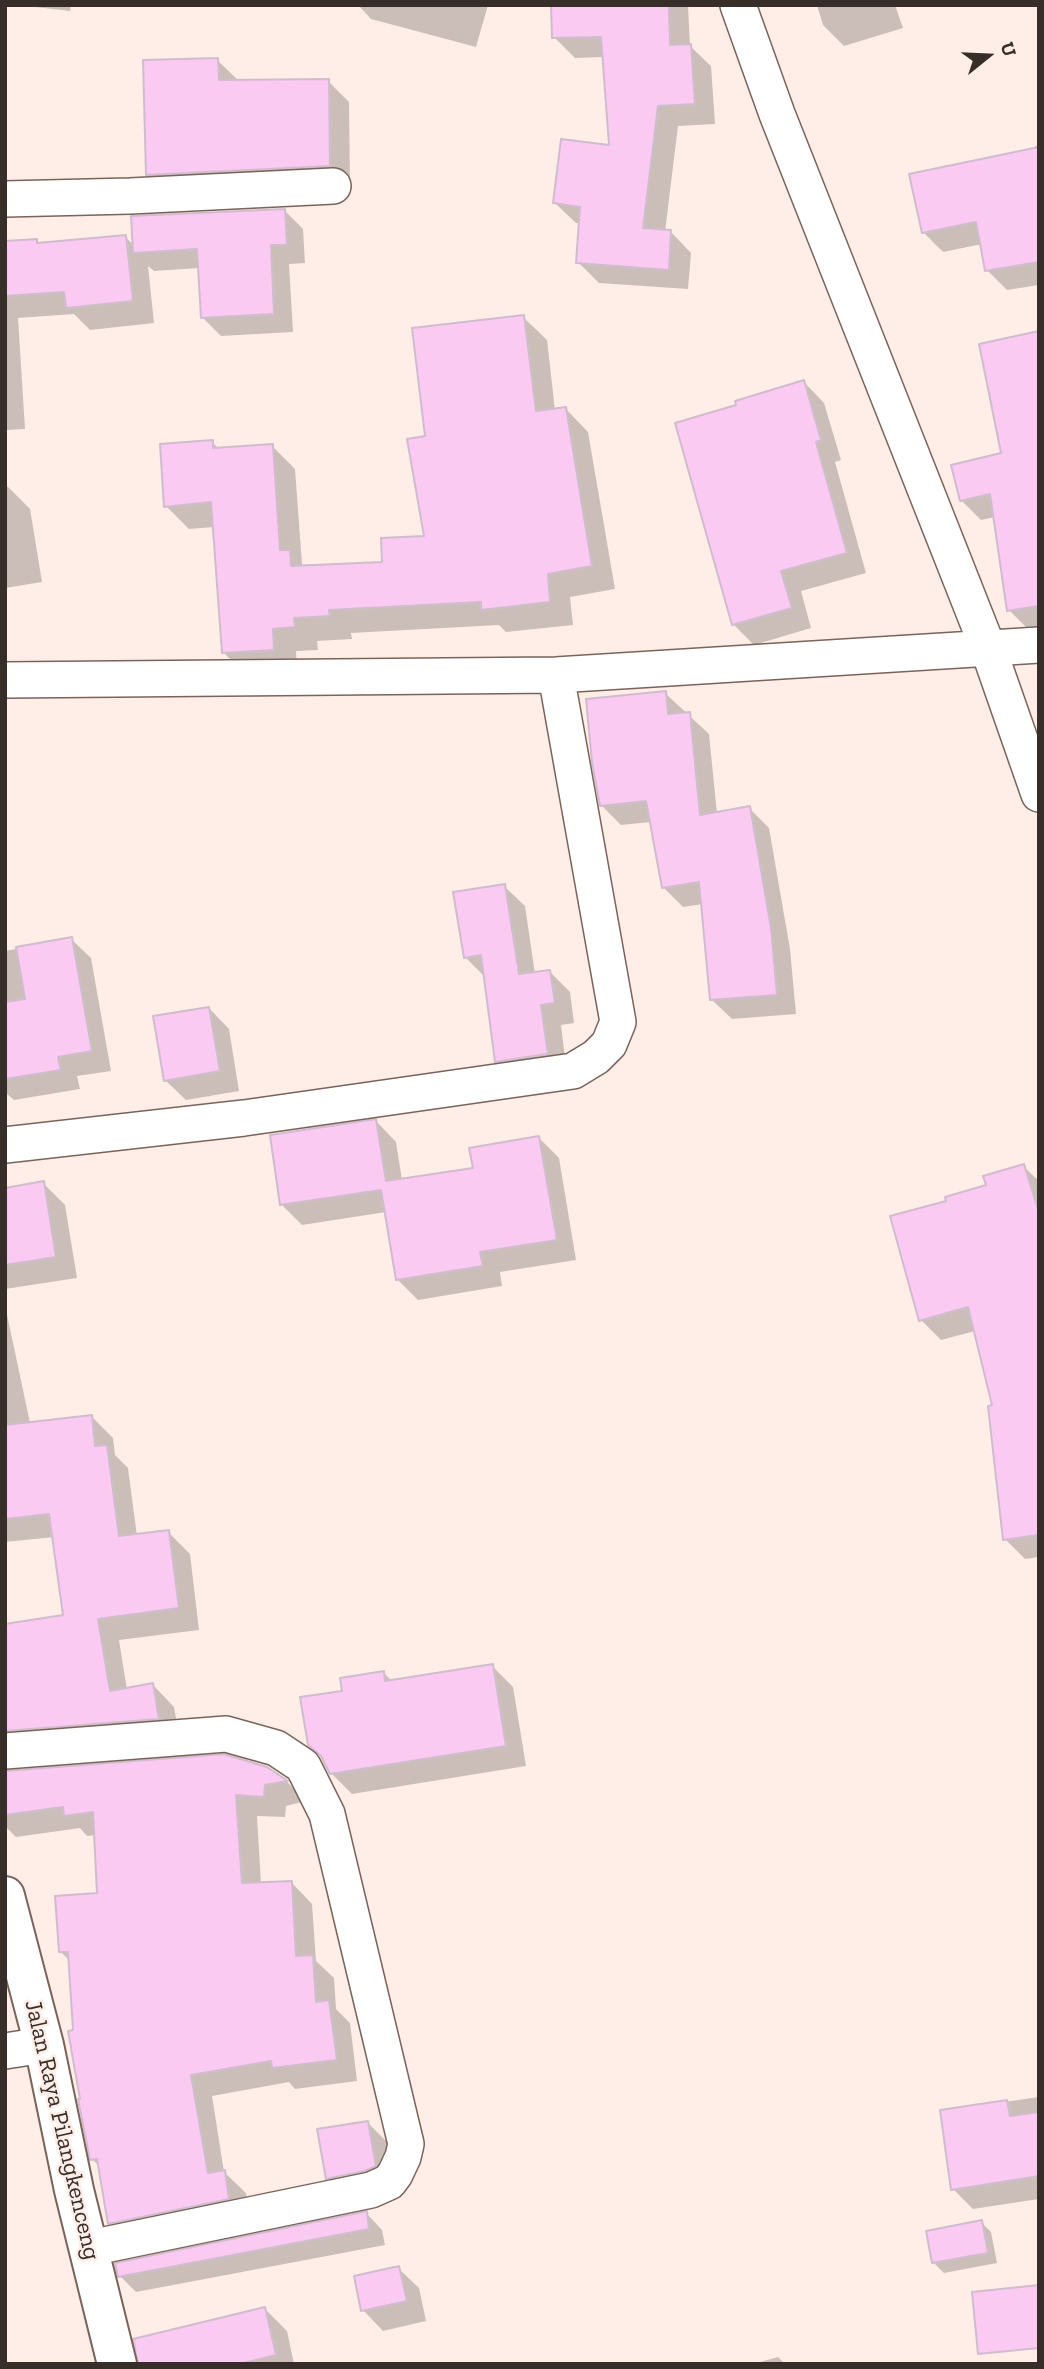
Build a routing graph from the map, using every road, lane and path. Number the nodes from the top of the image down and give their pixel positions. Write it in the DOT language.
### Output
graph roads {
  1 [pos="738,5"];
  2 [pos="334,187"];
  3 [pos="5,200"];
  4 [pos="1039,645"];
  5 [pos="988,648"];
  6 [pos="556,676"];
  7 [pos="5,680"];
  8 [pos="1039,794"];
  9 [pos="5,1145"];
  10 [pos="5,1751"];
  11 [pos="5,1896"];
  12 [pos="44,2045"];
  13 [pos="5,2052"];
  14 [pos="90,2248"];
  15 [pos="117,2364"];
  1 -- 5 [label="street"];
  2 -- 3 [label="street"];
  4 -- 5 [label="street"];
  5 -- 6 [label="street"];
  5 -- 8 [label="street"];
  6 -- 7 [label="street"];
  6 -- 9 [label="street"];
  10 -- 14 [label="street"];
  11 -- 12 [label="main road, Jalan Raya Pilangkenceng"];
  12 -- 13 [label="street"];
  12 -- 14 [label="main road, Jalan Raya Pilangkenceng"];
  14 -- 15 [label="main road, Jalan Raya Pilangkenceng"];
}
